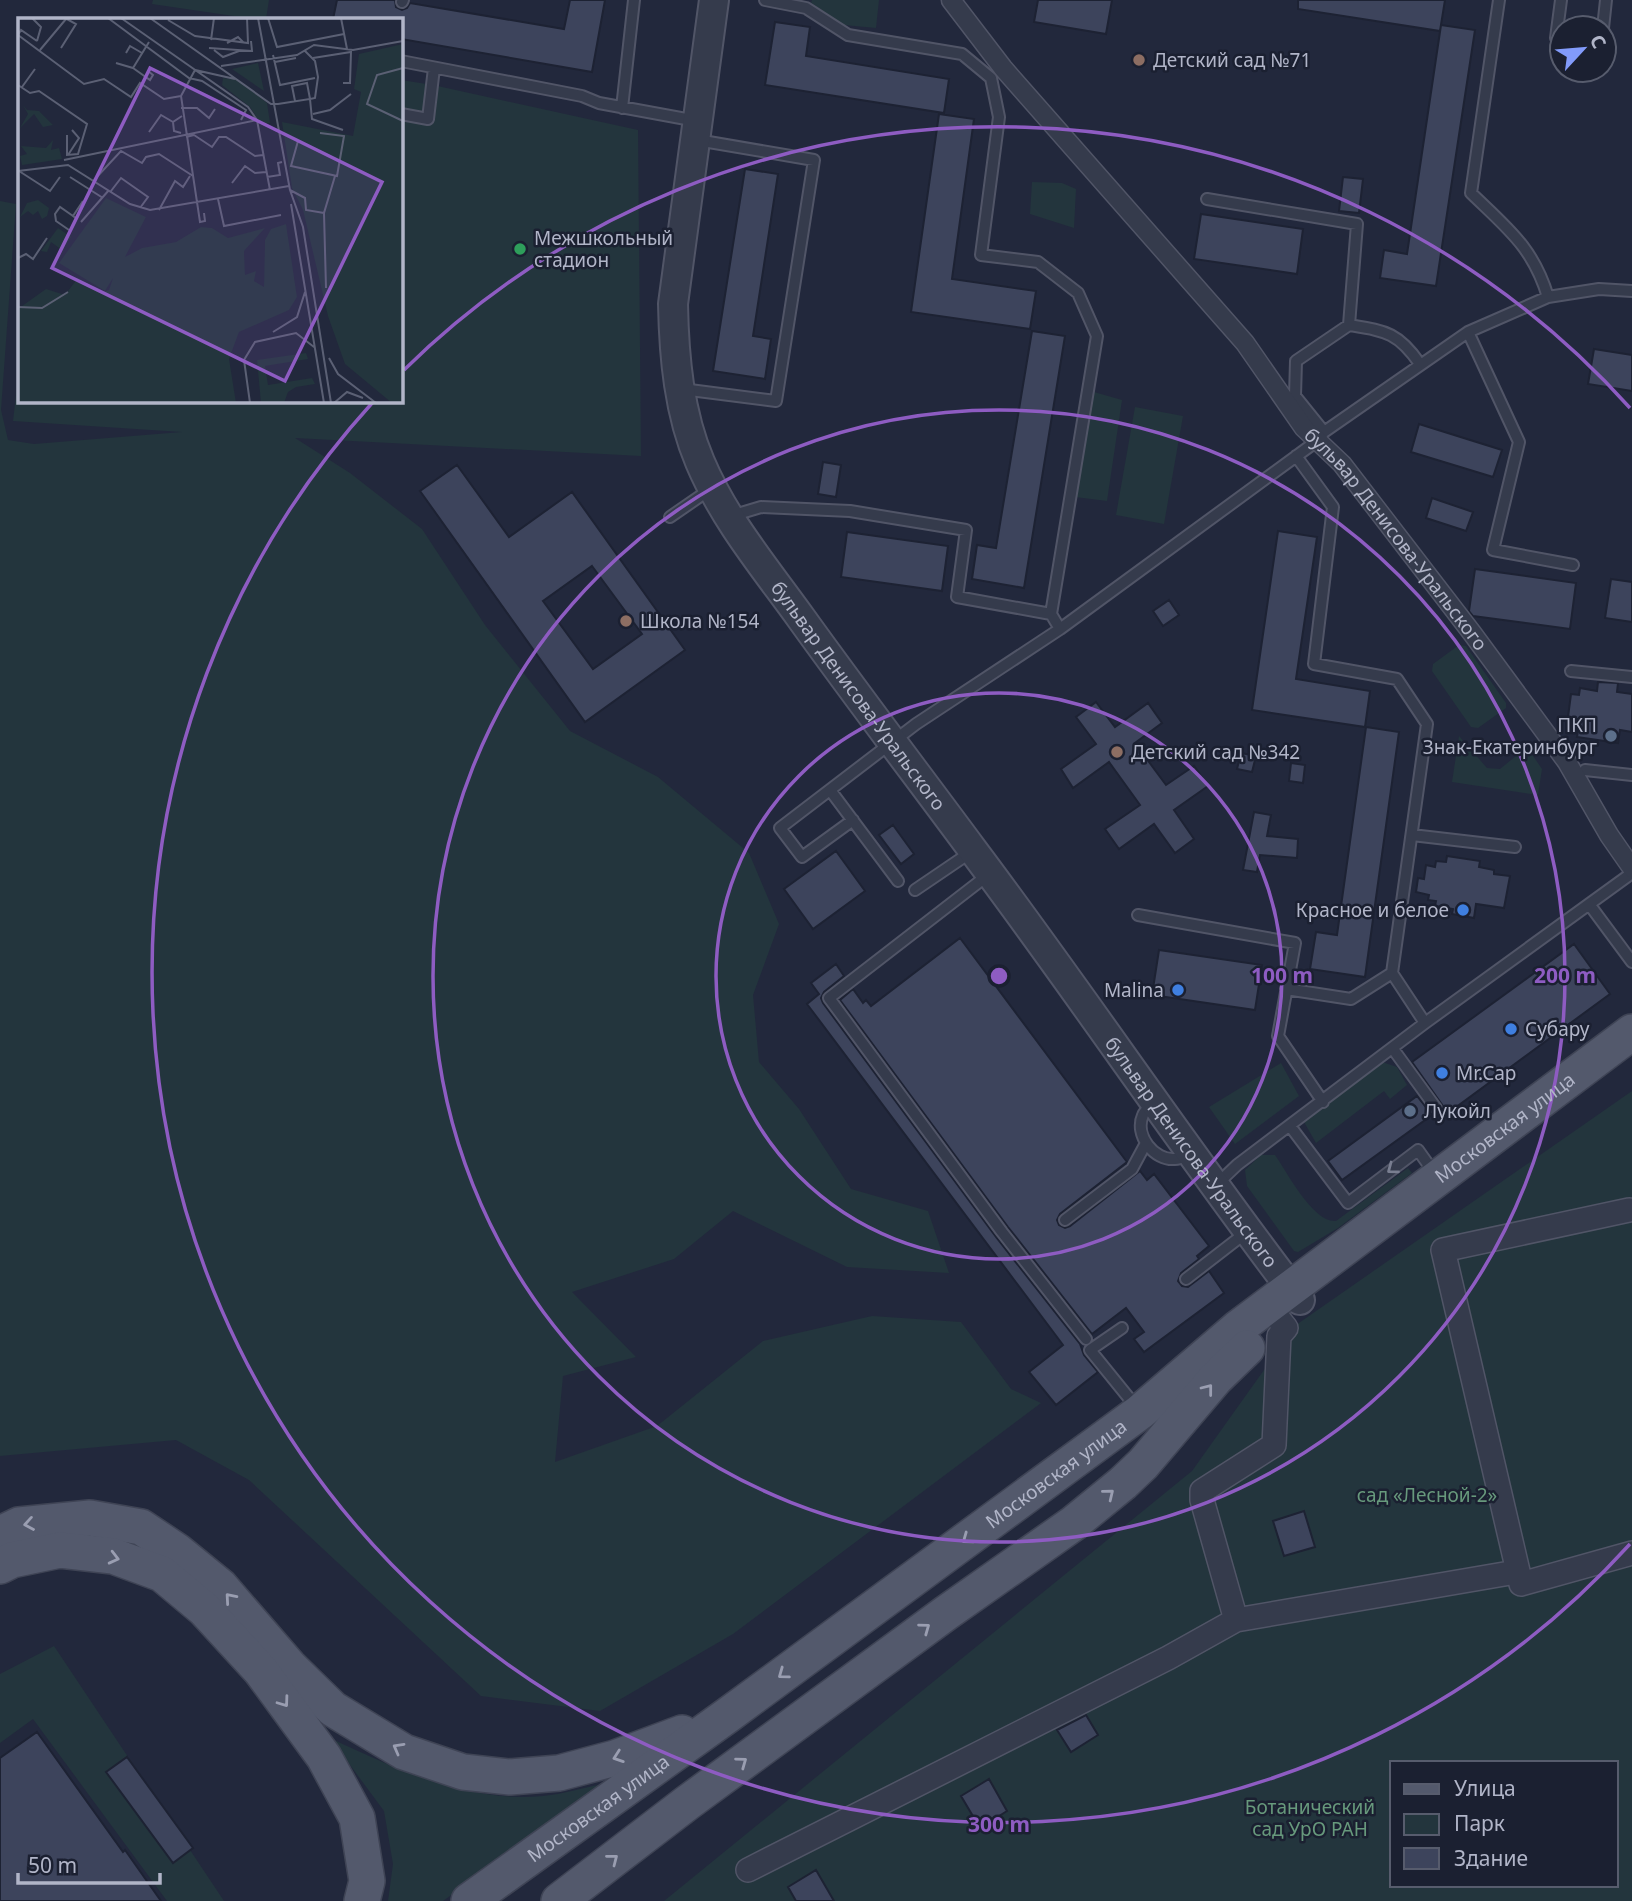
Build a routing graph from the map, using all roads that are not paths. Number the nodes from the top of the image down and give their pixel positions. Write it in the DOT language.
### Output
graph roads {
  1 [pos="634,0"];
  2 [pos="714,0"];
  3 [pos="765,0"];
  4 [pos="951,0"];
  5 [pos="1499,0"];
  6 [pos="402,61"];
  7 [pos="433,68"];
  8 [pos="622,108"];
  9 [pos="402,114"];
  10 [pos="695,130"];
  11 [pos="1207,199"];
  12 [pos="1632,291"];
  13 [pos="1548,297"];
  14 [pos="1349,325"];
  15 [pos="1468,332"];
  16 [pos="1420,364"];
  17 [pos="680,388"];
  18 [pos="1320,437"];
  19 [pos="1296,456"];
  20 [pos="712,488"];
  21 [pos="729,516"];
  22 [pos="670,517"];
  23 [pos="1573,565"];
  24 [pos="1051,614"];
  25 [pos="1060,629"];
  26 [pos="1571,671"];
  27 [pos="1632,677"];
  28 [pos="892,743"];
  29 [pos="1585,770"];
  30 [pos="1632,775"];
  31 [pos="830,790"];
  32 [pos="853,820"];
  33 [pos="1412,835"];
  34 [pos="1515,847"];
  35 [pos="973,850"];
  36 [pos="1632,871"];
  37 [pos="991,874"];
  38 [pos="898,881"];
  39 [pos="915,890"];
  40 [pos="1589,904"];
  41 [pos="1138,915"];
  42 [pos="1632,962"];
  43 [pos="1392,973"];
  44 [pos="1286,989"];
  45 [pos="1425,1023"];
  46 [pos="1632,1032"];
  47 [pos="1393,1049"];
  48 [pos="1632,1061"];
  49 [pos="1154,1102"];
  50 [pos="1324,1102"];
  51 [pos="1436,1108"];
  52 [pos="1290,1126"];
  53 [pos="1146,1143"];
  54 [pos="1192,1154"];
  55 [pos="1439,1179"];
  56 [pos="1216,1186"];
  57 [pos="1629,1210"];
  58 [pos="1065,1220"];
  59 [pos="1248,1231"];
  60 [pos="1186,1279"];
  61 [pos="1289,1302"];
  62 [pos="1122,1328"];
  63 [pos="1086,1339"];
  64 [pos="1140,1412"];
  65 [pos="0,1534"];
  66 [pos="1632,1553"];
  67 [pos="0,1566"];
  68 [pos="1516,1572"];
  69 [pos="1236,1620"];
  70 [pos="728,1715"];
  71 [pos="748,1870"];
  72 [pos="362,1901"];
  73 [pos="469,1901"];
  74 [pos="559,1901"];
  1 -- 8 [label="lane"];
  2 -- 10 [label="street, бульвар Денисова-Уральского"];
  3 -- 24 [label="lane"];
  4 -- 18 [label="street, бульвар Денисова-Уральского"];
  5 -- 13 [label="lane"];
  6 -- 7 [label="lane"];
  7 -- 8 [label="lane"];
  7 -- 9 [label="lane"];
  8 -- 10 [label="lane"];
  10 -- 17 [label="street, бульвар Денисова-Уральского"];
  10 -- 17 [label="lane"];
  11 -- 14 [label="lane"];
  12 -- 13 [label="lane"];
  13 -- 15 [label="lane"];
  14 -- 16 [label="lane"];
  14 -- 18 [label="lane"];
  15 -- 16 [label="lane"];
  15 -- 23 [label="lane"];
  16 -- 18 [label="lane"];
  17 -- 20 [label="street, бульвар Денисова-Уральского"];
  18 -- 19 [label="lane"];
  18 -- 36 [label="street, бульвар Денисова-Уральского"];
  19 -- 25 [label="lane"];
  19 -- 33 [label="lane"];
  20 -- 21 [label="street, бульвар Денисова-Уральского"];
  20 -- 22 [label="lane"];
  21 -- 24 [label="lane"];
  21 -- 28 [label="street, бульвар Денисова-Уральского"];
  24 -- 25 [label="lane"];
  25 -- 28 [label="lane"];
  26 -- 27 [label="lane"];
  28 -- 31 [label="lane"];
  28 -- 35 [label="street, бульвар Денисова-Уральского"];
  29 -- 30 [label="lane"];
  31 -- 32 [label="lane"];
  31 -- 32 [label="lane"];
  32 -- 38 [label="lane"];
  33 -- 34 [label="lane"];
  33 -- 43 [label="lane"];
  35 -- 37 [label="street, бульвар Денисова-Уральского"];
  35 -- 39 [label="lane"];
  36 -- 40 [label="lane"];
  37 -- 49 [label="street, бульвар Денисова-Уральского"];
  37 -- 63 [label="lane"];
  40 -- 42 [label="lane"];
  40 -- 45 [label="lane"];
  41 -- 44 [label="lane"];
  43 -- 44 [label="lane"];
  43 -- 45 [label="lane"];
  44 -- 50 [label="lane"];
  45 -- 47 [label="lane"];
  46 -- 55 [label="main road, Московская улица"];
  47 -- 50 [label="lane"];
  47 -- 51 [label="lane"];
  48 -- 61 [label="main road, Московская улица"];
  49 -- 53 [label="lane"];
  49 -- 54 [label="street, бульвар Денисова-Уральского"];
  50 -- 52 [label="lane"];
  55 -- 52 [label="lane, one-way"];
  52 -- 56 [label="lane"];
  53 -- 54 [label="lane"];
  53 -- 58 [label="lane"];
  54 -- 56 [label="street, бульвар Денисова-Уральского"];
  55 -- 61 [label="main road, Московская улица"];
  56 -- 59 [label="street, бульвар Денисова-Уральского"];
  57 -- 68 [label="street"];
  59 -- 60 [label="lane"];
  59 -- 61 [label="street, бульвар Денисова-Уральского"];
  61 -- 64 [label="main road, Московская улица"];
  61 -- 69 [label="street"];
  74 -- 61 [label="main road, Московская улица, one-way"];
  62 -- 64 [label="lane"];
  64 -- 70 [label="main road, Московская улица, one-way"];
  70 -- 65 [label="main road, one-way"];
  66 -- 68 [label="street"];
  67 -- 72 [label="main road, one-way"];
  68 -- 69 [label="street"];
  69 -- 71 [label="street"];
  70 -- 73 [label="main road, Московская улица"];
}
